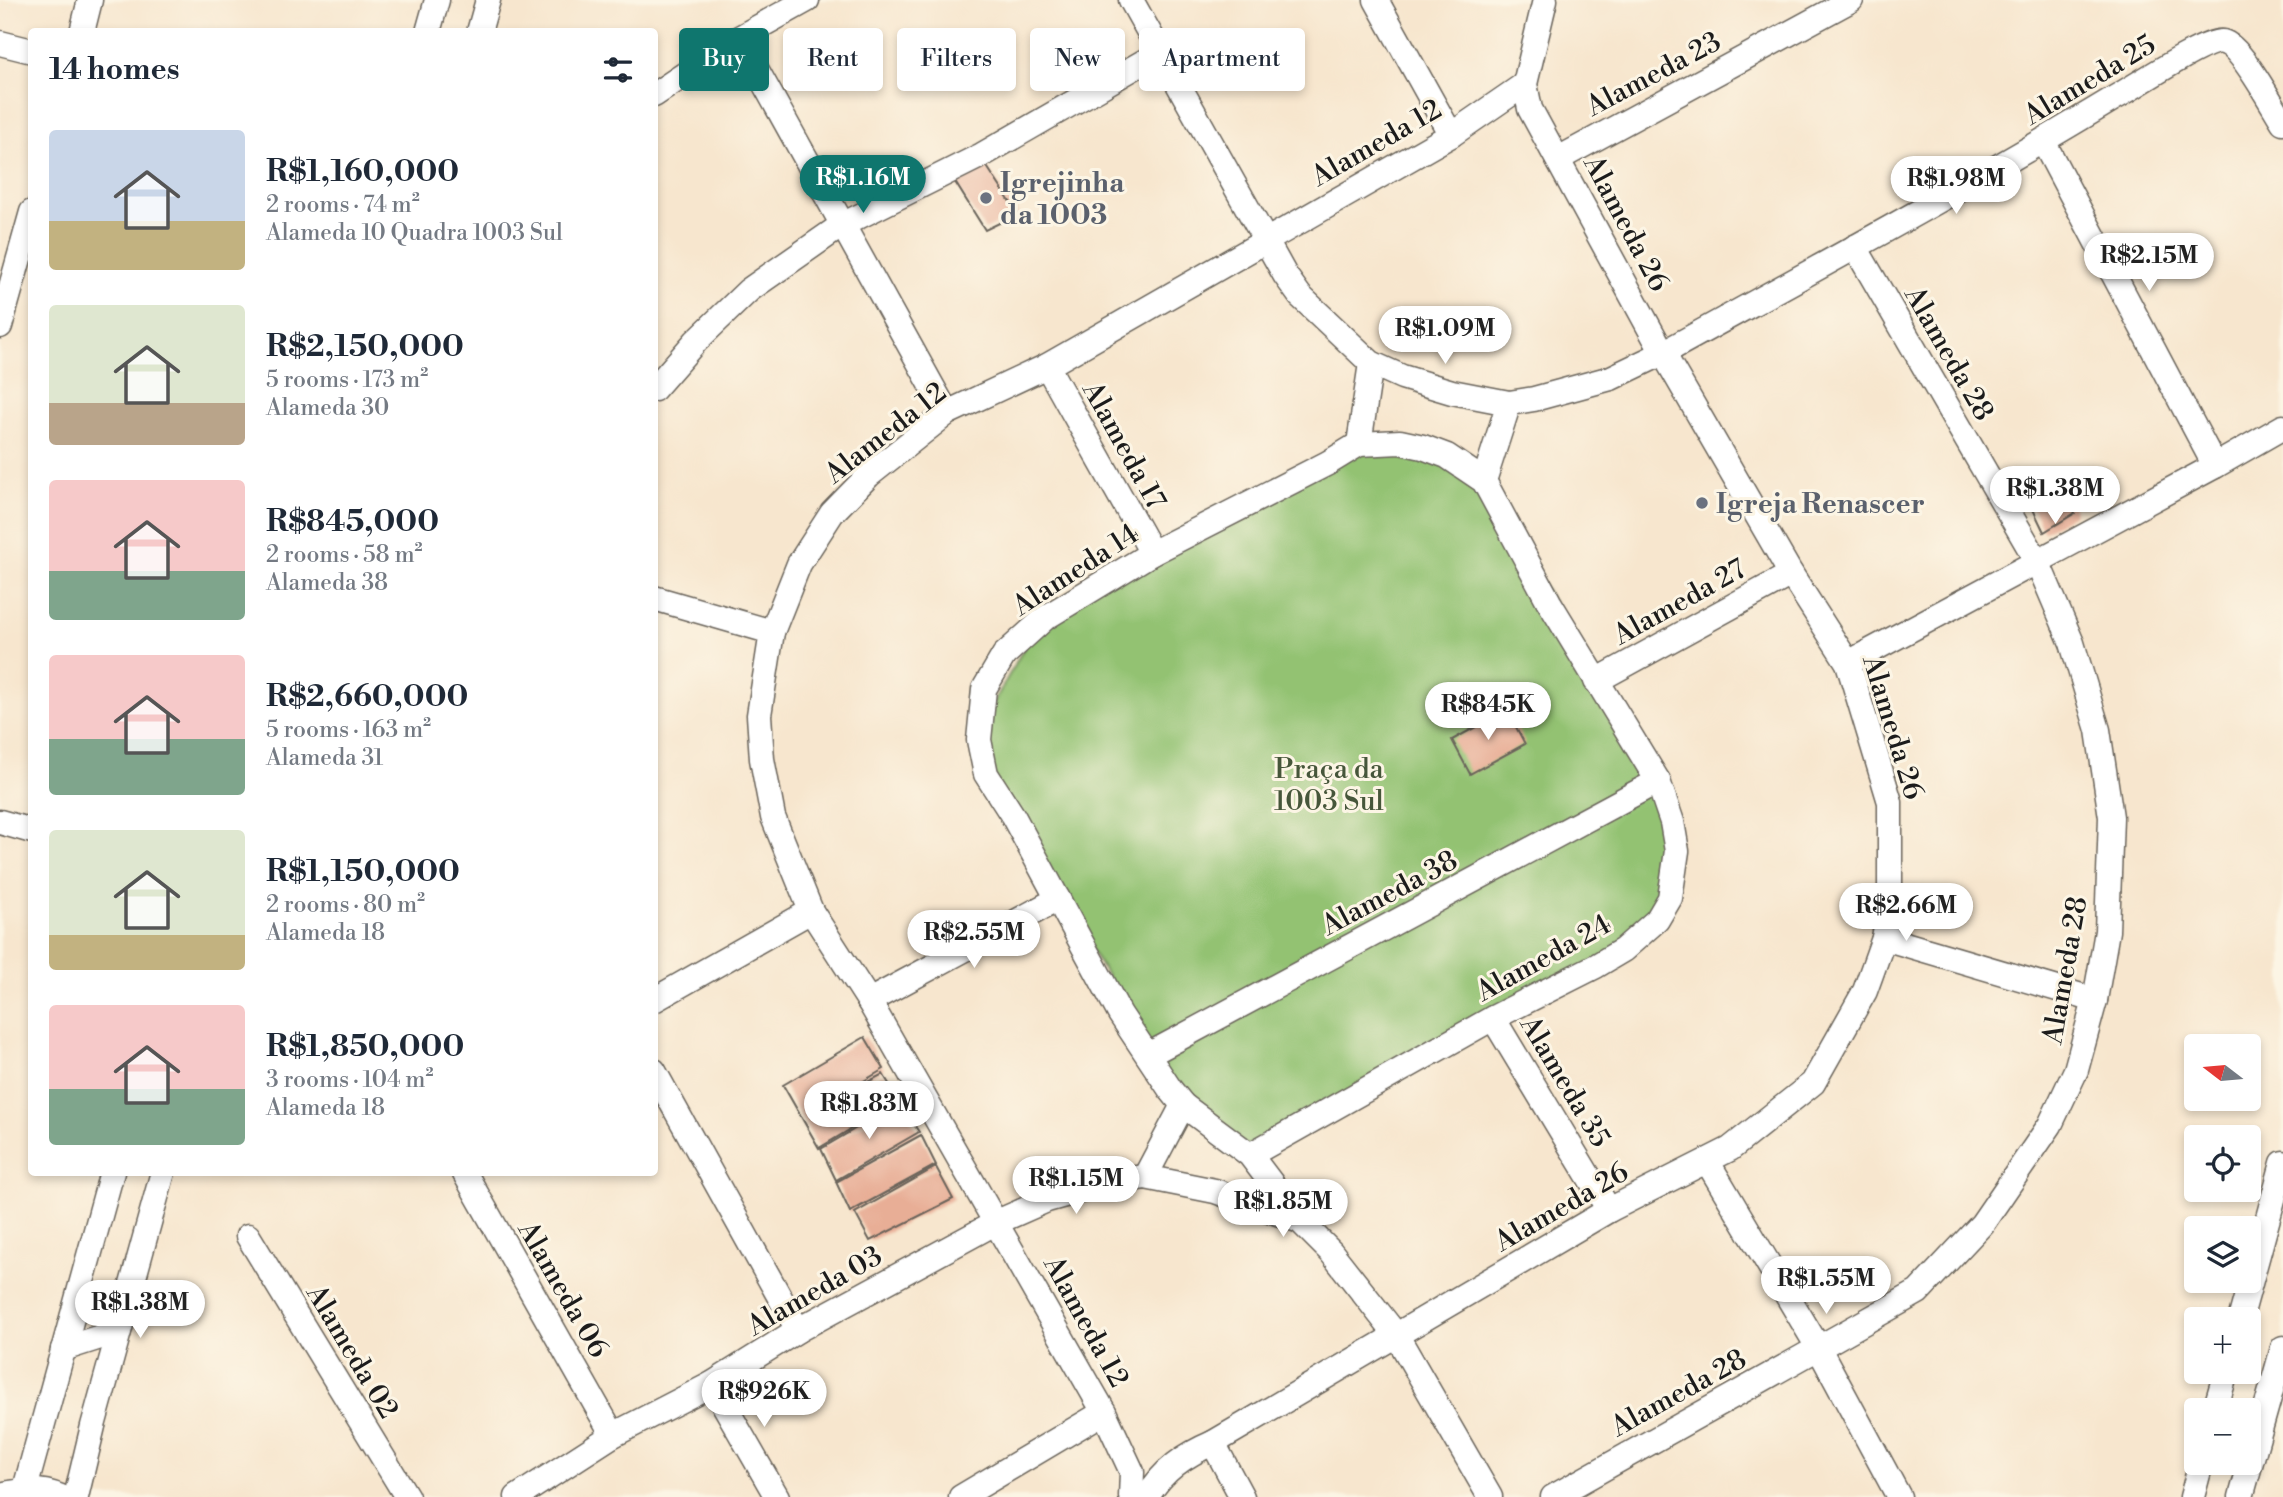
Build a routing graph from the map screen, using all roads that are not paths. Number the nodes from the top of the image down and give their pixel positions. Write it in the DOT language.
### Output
graph roads {
  1 [pos="90,0"];
  2 [pos="437,0"];
  3 [pos="488,0"];
  4 [pos="807,0"];
  5 [pos="1131,0"];
  6 [pos="1376,0"];
  7 [pos="1545,0"];
  8 [pos="1851,0"];
  9 [pos="83,28"];
  10 [pos="429,28"];
  11 [pos="480,28"];
  12 [pos="757,28"];
  13 [pos="1147,28"];
  14 [pos="0,43"];
  15 [pos="28,50"];
  16 [pos="1139,65"];
  17 [pos="679,79"];
  18 [pos="1525,84"];
  19 [pos="768,91"];
  20 [pos="1183,91"];
  21 [pos="658,93"];
  22 [pos="2283,122"];
  23 [pos="1451,135"];
  24 [pos="2043,141"];
  25 [pos="1558,159"];
  26 [pos="842,225"];
  27 [pos="28,226"];
  28 [pos="1266,240"];
  29 [pos="1854,247"];
  30 [pos="0,326"];
  31 [pos="1663,353"];
  32 [pos="1371,363"];
  33 [pos="1046,366"];
  34 [pos="658,384"];
  35 [pos="1509,403"];
  36 [pos="947,413"];
  37 [pos="2283,427"];
  38 [pos="1359,444"];
  39 [pos="2215,466"];
  40 [pos="1484,481"];
  41 [pos="1507,526"];
  42 [pos="1152,553"];
  43 [pos="2037,561"];
  44 [pos="1791,574"];
  45 [pos="658,599"];
  46 [pos="772,632"];
  47 [pos="1849,663"];
  48 [pos="1596,681"];
  49 [pos="1658,781"];
  50 [pos="0,822"];
  51 [pos="28,830"];
  52 [pos="1058,899"];
  53 [pos="811,911"];
  54 [pos="1884,938"];
  55 [pos="658,998"];
  56 [pos="2095,1000"];
  57 [pos="869,1001"];
  58 [pos="1493,1018"];
  59 [pos="1148,1055"];
  60 [pos="658,1078"];
  61 [pos="1183,1105"];
  62 [pos="1250,1155"];
  63 [pos="1707,1161"];
  64 [pos="2283,1163"];
  65 [pos="111,1176"];
  66 [pos="162,1176"];
  67 [pos="466,1176"];
  68 [pos="1145,1177"];
  69 [pos="1609,1210"];
  70 [pos="1300,1221"];
  71 [pos="997,1222"];
  72 [pos="248,1236"];
  73 [pos="2244,1307"];
  74 [pos="119,1331"];
  75 [pos="798,1331"];
  76 [pos="1398,1336"];
  77 [pos="1818,1347"];
  78 [pos="2283,1348"];
  79 [pos="64,1349"];
  80 [pos="712,1384"];
  81 [pos="1104,1412"];
  82 [pos="612,1435"];
  83 [pos="1213,1443"];
  84 [pos="2198,1475"];
  85 [pos="25,1489"];
  86 [pos="0,1495"];
  87 [pos="61,1497"];
  88 [pos="76,1497"];
  89 [pos="407,1497"];
  90 [pos="517,1497"];
  91 [pos="777,1497"];
  92 [pos="961,1497"];
  93 [pos="1131,1497"];
  94 [pos="1147,1497"];
  95 [pos="1242,1497"];
  96 [pos="1490,1497"];
  97 [pos="1553,1497"];
  98 [pos="1899,1497"];
  99 [pos="2192,1497"];
  100 [pos="2241,1497"];
  1 -- 9 [label="street"];
  2 -- 10 [label="street"];
  3 -- 11 [label="street"];
  4 -- 12 [label="street"];
  5 -- 13 [label="street"];
  6 -- 23 [label="street"];
  7 -- 18 [label="street"];
  8 -- 25 [label="street, Alameda 23"];
  14 -- 15 [label="street"];
  16 -- 26 [label="street"];
  17 -- 21 [label="street"];
  18 -- 23 [label="street, Alameda 12"];
  18 -- 25 [label="street, Alameda 26"];
  19 -- 26 [label="street"];
  20 -- 28 [label="street"];
  22 -- 24 [label="street, Alameda 25"];
  23 -- 28 [label="street, Alameda 12"];
  24 -- 29 [label="street, Alameda 25"];
  24 -- 39 [label="street"];
  25 -- 31 [label="street, Alameda 26"];
  26 -- 34 [label="street"];
  26 -- 36 [label="street"];
  27 -- 30 [label="street"];
  28 -- 32 [label="street"];
  28 -- 33 [label="street, Alameda 12"];
  29 -- 31 [label="street, Alameda 25"];
  29 -- 43 [label="street, Alameda 28"];
  31 -- 35 [label="street, Alameda 25"];
  31 -- 44 [label="street, Alameda 26"];
  32 -- 35 [label="street"];
  32 -- 38 [label="street"];
  33 -- 36 [label="street, Alameda 12"];
  33 -- 42 [label="street, Alameda 17"];
  35 -- 40 [label="street"];
  36 -- 46 [label="street, Alameda 12"];
  37 -- 39 [label="street"];
  38 -- 40 [label="street, Alameda 14"];
  38 -- 42 [label="street, Alameda 14"];
  39 -- 43 [label="street"];
  40 -- 41 [label="street, Alameda 14"];
  41 -- 48 [label="street, Alameda 24"];
  42 -- 52 [label="street, Alameda 14"];
  43 -- 47 [label="street"];
  43 -- 56 [label="street, Alameda 28"];
  44 -- 47 [label="street, Alameda 26"];
  44 -- 48 [label="street, Alameda 27"];
  45 -- 46 [label="street"];
  46 -- 53 [label="street, Alameda 12"];
  47 -- 54 [label="street, Alameda 26"];
  48 -- 49 [label="street, Alameda 24"];
  49 -- 58 [label="street, Alameda 24"];
  49 -- 59 [label="street, Alameda 38"];
  50 -- 51 [label="street"];
  52 -- 57 [label="street"];
  52 -- 59 [label="street, Alameda 14"];
  53 -- 55 [label="street"];
  53 -- 57 [label="street, Alameda 12"];
  54 -- 56 [label="street"];
  54 -- 63 [label="street, Alameda 26"];
  56 -- 77 [label="street, Alameda 28"];
  57 -- 71 [label="street, Alameda 12"];
  58 -- 62 [label="street, Alameda 24"];
  58 -- 69 [label="street, Alameda 35"];
  59 -- 61 [label="street, Alameda 14"];
  60 -- 75 [label="street"];
  61 -- 62 [label="street, Alameda 14"];
  61 -- 68 [label="street"];
  62 -- 70 [label="street"];
  63 -- 69 [label="street, Alameda 26"];
  63 -- 77 [label="street"];
  64 -- 73 [label="street"];
  65 -- 79 [label="street"];
  66 -- 74 [label="street"];
  67 -- 82 [label="street, Alameda 06"];
  68 -- 70 [label="street, Alameda 03"];
  68 -- 71 [label="street, Alameda 03"];
  69 -- 76 [label="street, Alameda 26"];
  70 -- 76 [label="street"];
  71 -- 75 [label="street, Alameda 03"];
  71 -- 81 [label="street, Alameda 12"];
  72 -- 89 [label="street, Alameda 02"];
  74 -- 79 [label="street"];
  74 -- 88 [label="street"];
  75 -- 80 [label="street, Alameda 03"];
  76 -- 83 [label="street, Alameda 26"];
  76 -- 96 [label="street"];
  77 -- 97 [label="street, Alameda 28"];
  77 -- 98 [label="street"];
  78 -- 100 [label="street"];
  79 -- 85 [label="street"];
  80 -- 82 [label="street, Alameda 03"];
  80 -- 91 [label="street"];
  81 -- 92 [label="street"];
  81 -- 93 [label="street, Alameda 12"];
  82 -- 90 [label="street, Alameda 03"];
  83 -- 94 [label="street, Alameda 26"];
  83 -- 95 [label="street"];
  84 -- 99 [label="street"];
  85 -- 86 [label="street"];
  85 -- 87 [label="street"];
}
